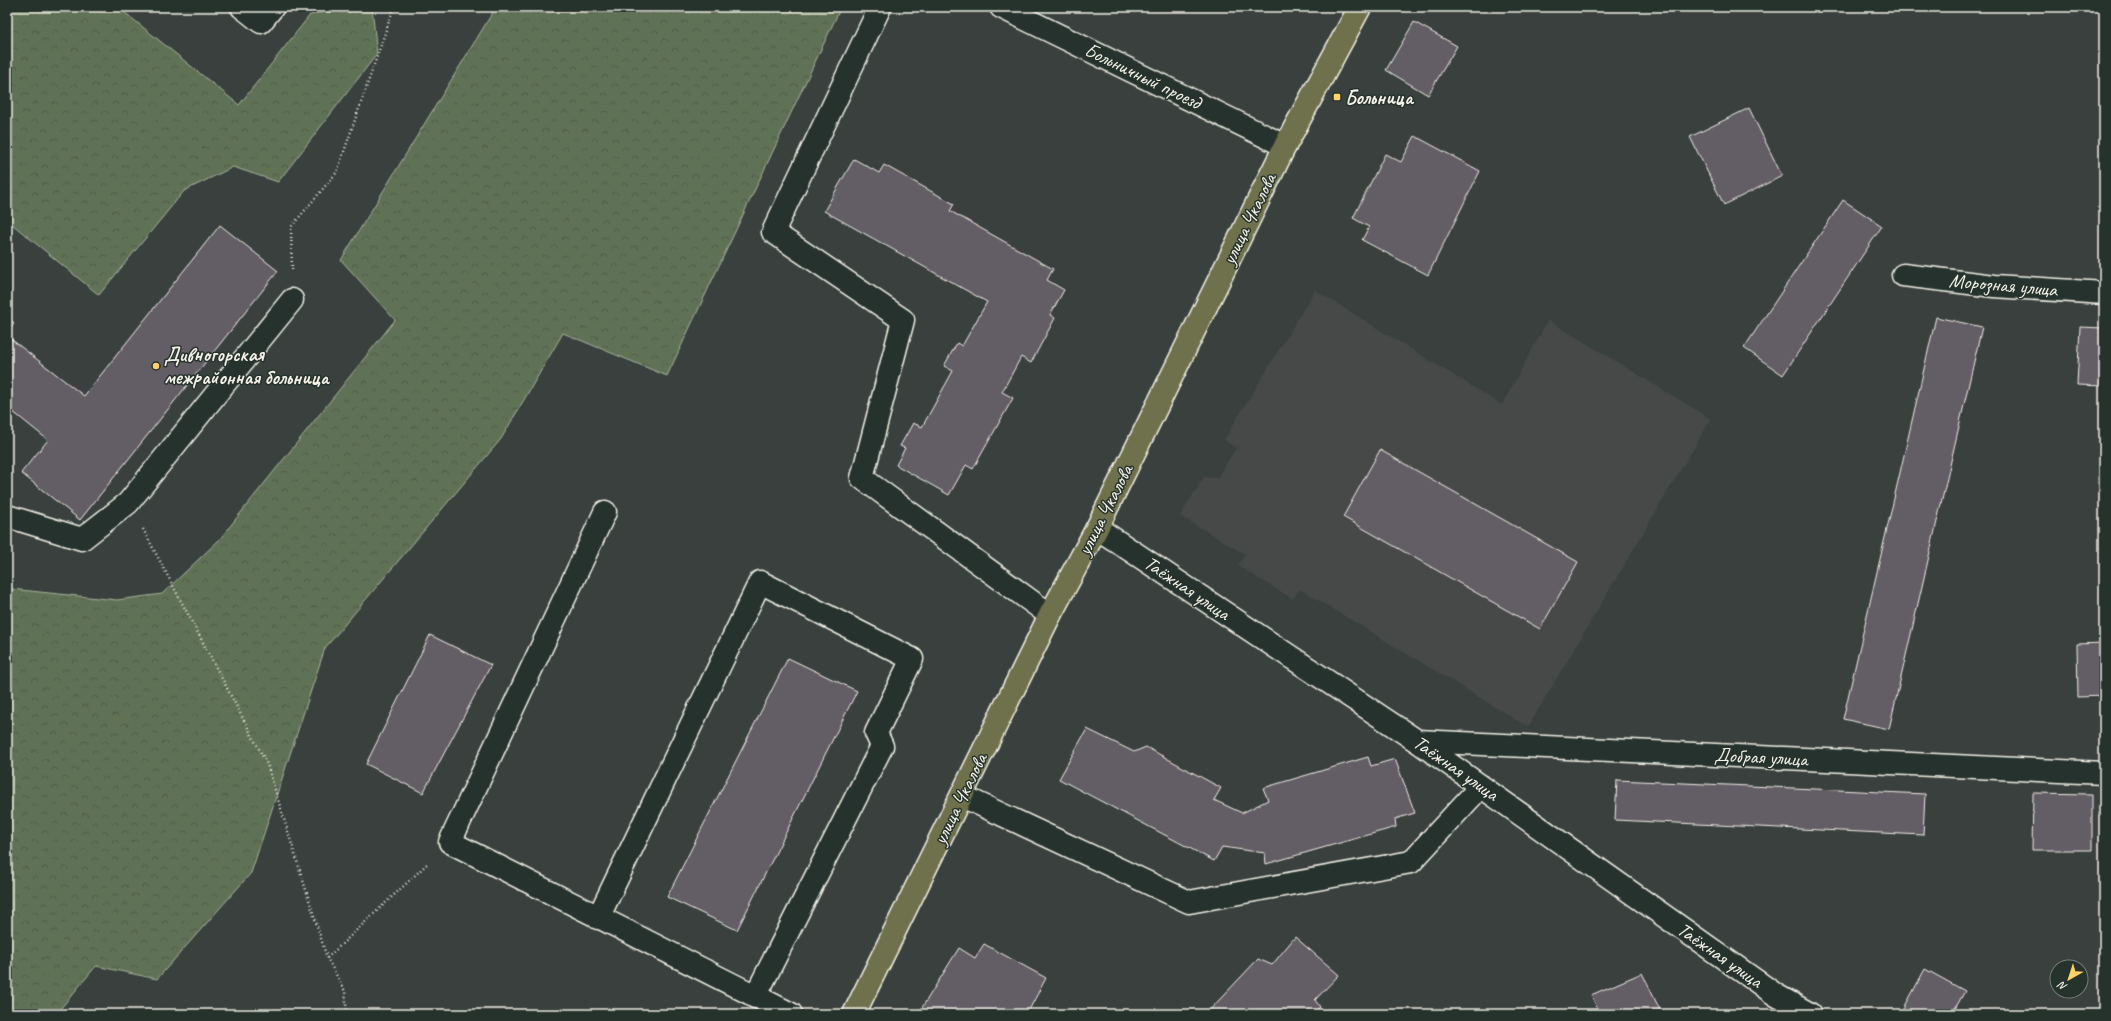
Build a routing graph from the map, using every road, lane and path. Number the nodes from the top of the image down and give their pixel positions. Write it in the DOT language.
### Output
graph roads {
  1 [pos="242,7"];
  2 [pos="273,7"];
  3 [pos="394,7"];
  4 [pos="880,7"];
  5 [pos="1001,7"];
  6 [pos="1360,7"];
  7 [pos="1285,146"];
  8 [pos="1902,275"];
  9 [pos="2104,293"];
  10 [pos="292,300"];
  11 [pos="128,503"];
  12 [pos="605,512"];
  13 [pos="7,516"];
  14 [pos="1097,528"];
  15 [pos="1050,615"];
  16 [pos="1417,740"];
  17 [pos="2104,773"];
  18 [pos="1482,786"];
  19 [pos="962,796"];
  20 [pos="450,842"];
  21 [pos="598,918"];
  22 [pos="327,958"];
  23 [pos="755,997"];
  24 [pos="347,1014"];
  25 [pos="791,1014"];
  26 [pos="854,1014"];
  27 [pos="1810,1014"];
  1 -- 2 [label="street"];
  3 -- 10 [label="path"];
  4 -- 15 [label="street"];
  5 -- 7 [label="street, Больничный проезд"];
  6 -- 7 [label="main road, улица Чкалова"];
  7 -- 14 [label="main road, улица Чкалова"];
  8 -- 9 [label="street, Морозная улица"];
  10 -- 11 [label="street"];
  11 -- 13 [label="street"];
  11 -- 22 [label="path"];
  12 -- 20 [label="street"];
  14 -- 15 [label="main road, улица Чкалова"];
  14 -- 16 [label="street, Таёжная улица"];
  15 -- 19 [label="main road, улица Чкалова"];
  16 -- 17 [label="street, Добрая улица"];
  16 -- 18 [label="street, Таёжная улица"];
  18 -- 19 [label="street"];
  18 -- 27 [label="street, Таёжная улица"];
  19 -- 26 [label="main road, улица Чкалова"];
  20 -- 21 [label="street"];
  20 -- 22 [label="path"];
  21 -- 23 [label="street"];
  21 -- 23 [label="street"];
  22 -- 24 [label="path"];
  23 -- 25 [label="street"];
}
